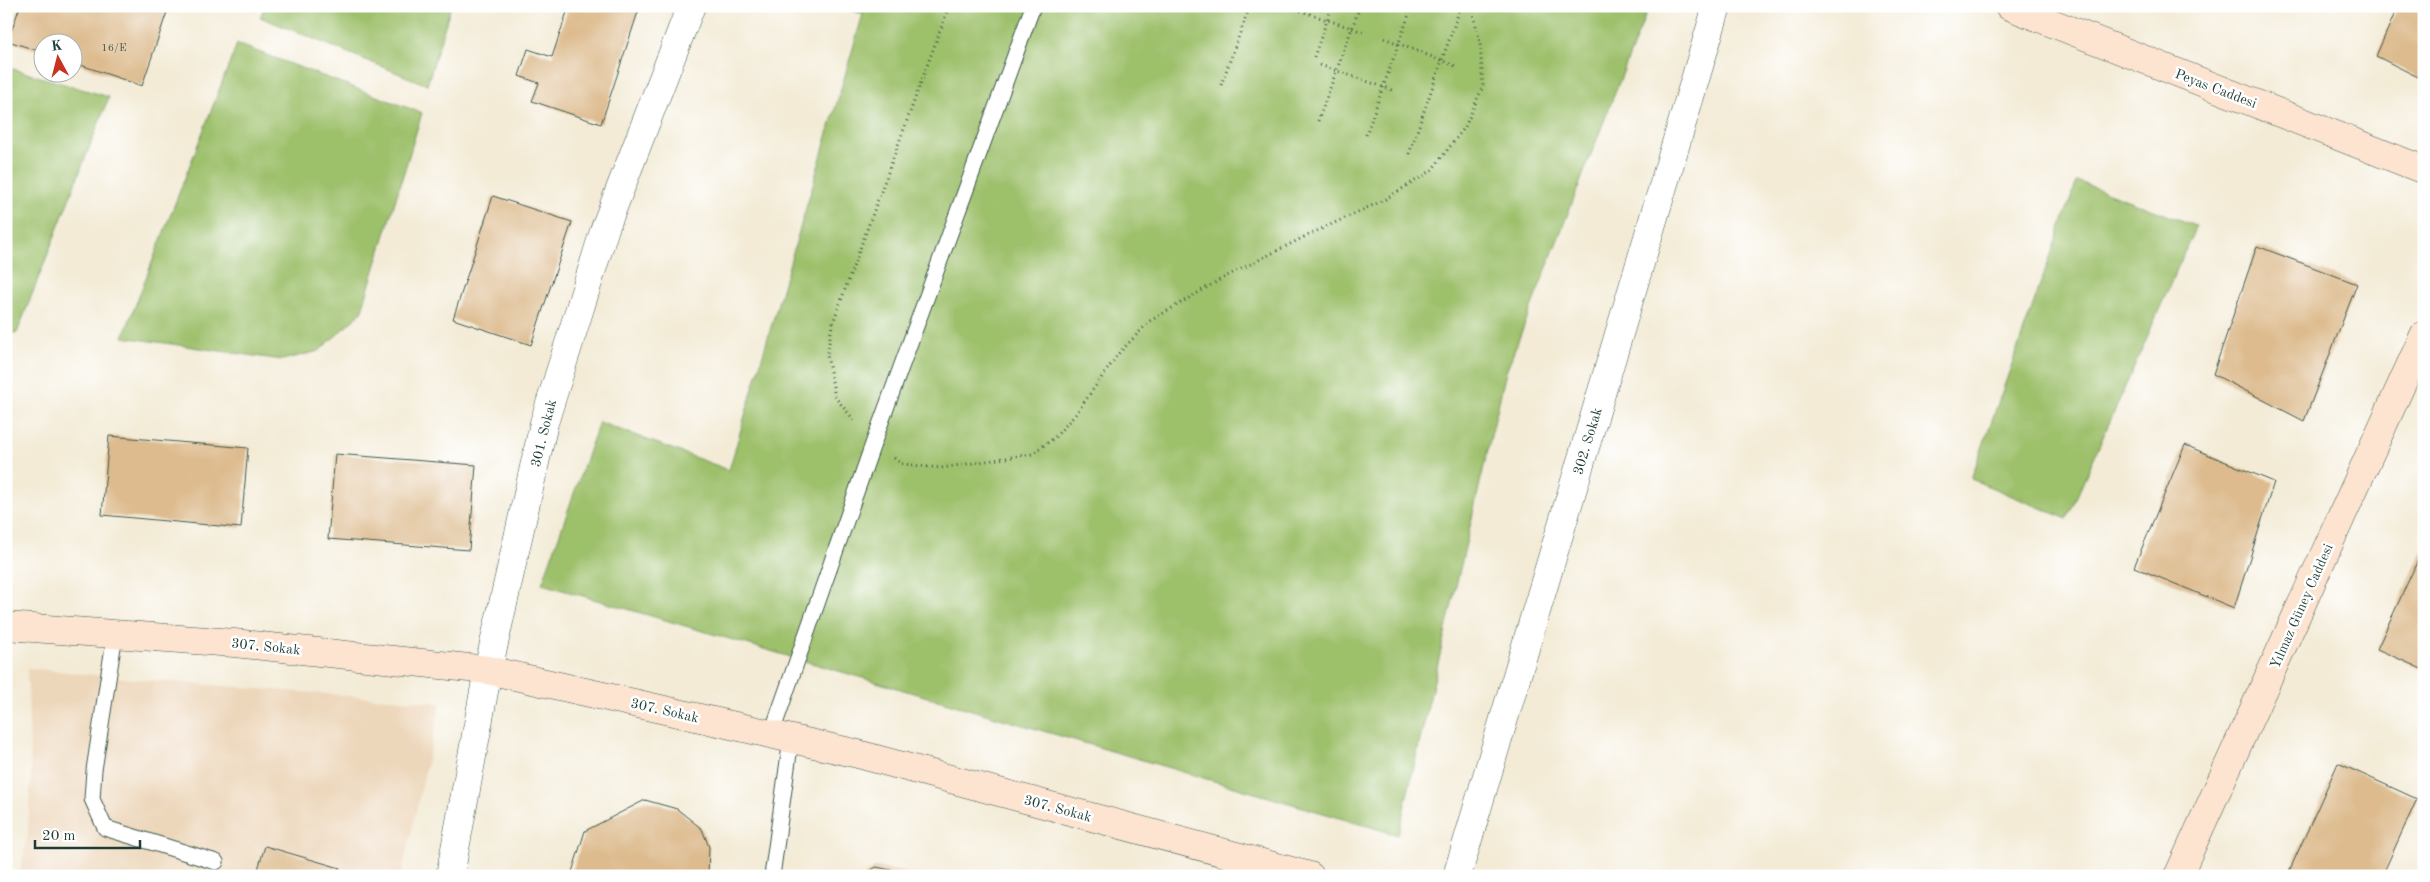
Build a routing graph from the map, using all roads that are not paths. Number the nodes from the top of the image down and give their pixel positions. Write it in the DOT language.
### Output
graph roads {
  1 [pos="691,6"];
  2 [pos="1033,6"];
  3 [pos="1718,6"];
  4 [pos="2009,6"];
  5 [pos="2424,170"];
  6 [pos="2424,335"];
  7 [pos="6,626"];
  8 [pos="115,634"];
  9 [pos="488,670"];
  10 [pos="781,737"];
  11 [pos="216,862"];
  12 [pos="450,876"];
  13 [pos="772,876"];
  14 [pos="1310,876"];
  15 [pos="1457,876"];
  16 [pos="2178,876"];
  1 -- 9 [label="street, 301. Sokak"];
  2 -- 10 [label="lane"];
  3 -- 15 [label="street, 302. Sokak"];
  4 -- 5 [label="street, Peyas Caddesi"];
  6 -- 16 [label="street, Yılmaz Güney Caddesi"];
  7 -- 8 [label="street, 307. Sokak"];
  8 -- 9 [label="street, 307. Sokak"];
  8 -- 11 [label="lane"];
  9 -- 10 [label="street, 307. Sokak"];
  9 -- 12 [label="street, 301. Sokak"];
  10 -- 13 [label="lane"];
  10 -- 14 [label="street, 307. Sokak"];
}
